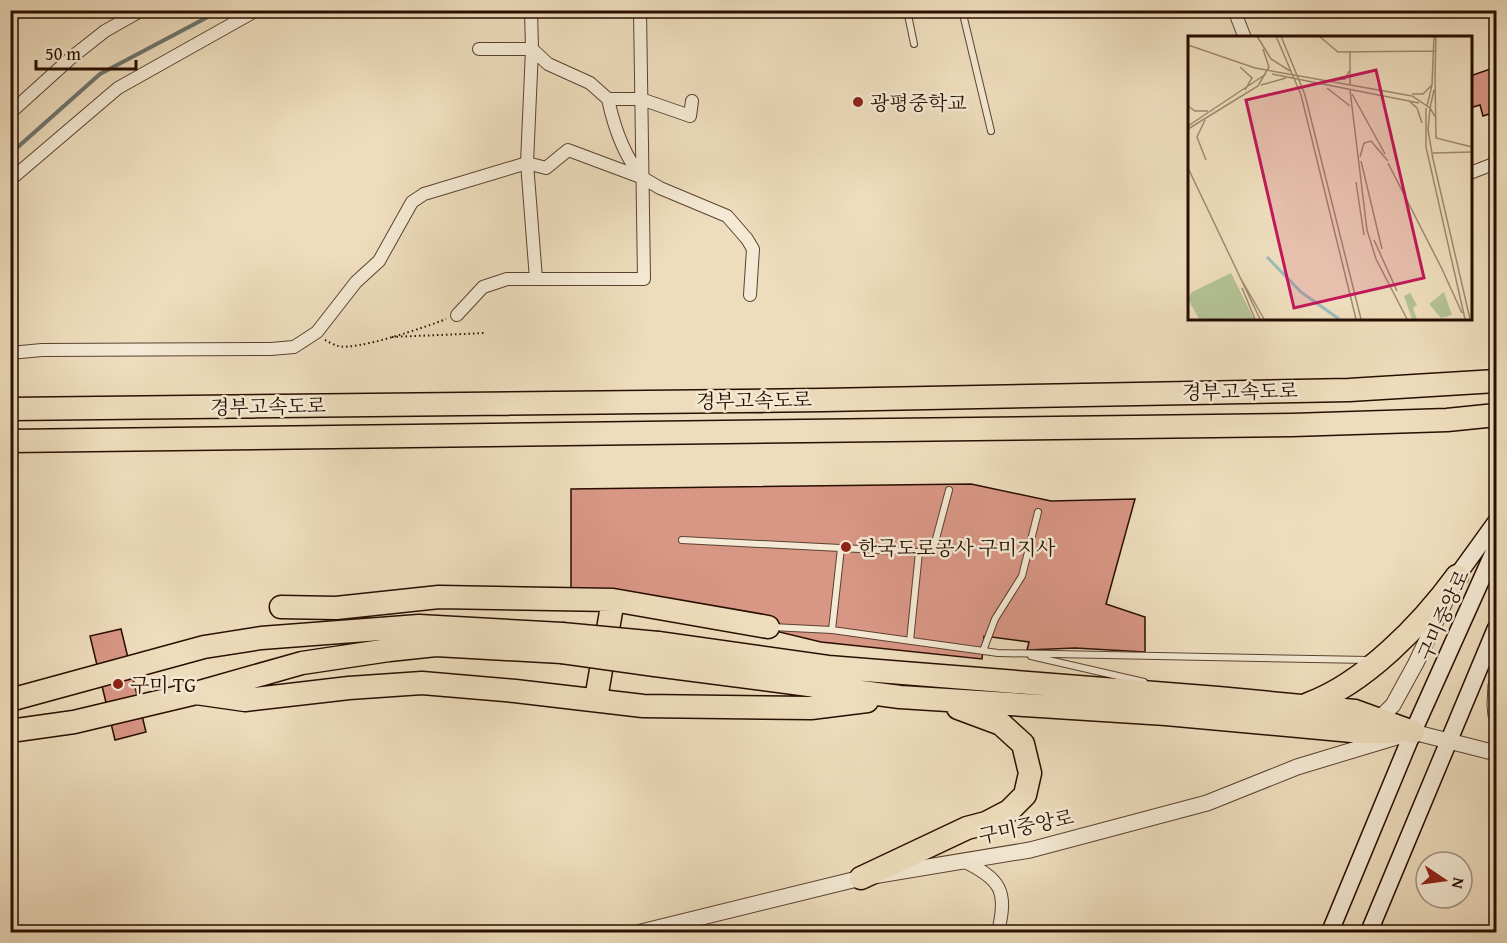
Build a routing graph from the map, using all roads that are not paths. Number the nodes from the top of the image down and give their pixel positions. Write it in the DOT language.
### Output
graph roads {
  1 [pos="142,10"];
  2 [pos="257,10"];
  3 [pos="531,10"];
  4 [pos="640,10"];
  5 [pos="907,10"];
  6 [pos="962,10"];
  7 [pos="1234,10"];
  8 [pos="1244,36"];
  9 [pos="914,44"];
  10 [pos="479,49"];
  11 [pos="532,49"];
  12 [pos="608,99"];
  13 [pos="641,99"];
  14 [pos="692,102"];
  15 [pos="10,113"];
  16 [pos="992,131"];
  17 [pos="527,163"];
  18 [pos="1497,163"];
  19 [pos="1471,173"];
  20 [pos="643,178"];
  21 [pos="10,180"];
  22 [pos="536,279"];
  23 [pos="750,295"];
  24 [pos="457,315"];
  25 [pos="10,353"];
  26 [pos="1497,381"];
  27 [pos="10,409"];
  28 [pos="1497,415"];
  29 [pos="10,441"];
  30 [pos="949,490"];
  31 [pos="1038,512"];
  32 [pos="1497,522"];
  33 [pos="682,540"];
  34 [pos="1497,547"];
  35 [pos="841,548"];
  36 [pos="919,552"];
  37 [pos="1457,576"];
  38 [pos="612,600"];
  39 [pos="281,607"];
  40 [pos="768,627"];
  41 [pos="1497,628"];
  42 [pos="832,630"];
  43 [pos="910,641"];
  44 [pos="562,643"];
  45 [pos="983,651"];
  46 [pos="1018,653"];
  47 [pos="1379,660"];
  48 [pos="1150,683"];
  49 [pos="1497,685"];
  50 [pos="1162,686"];
  51 [pos="196,693"];
  52 [pos="17,697"];
  53 [pos="900,697"];
  54 [pos="1218,698"];
  55 [pos="596,699"];
  56 [pos="934,699"];
  57 [pos="1302,706"];
  58 [pos="1497,715"];
  59 [pos="1371,726"];
  60 [pos="10,731"];
  61 [pos="1413,732"];
  62 [pos="1449,741"];
  63 [pos="1497,753"];
  64 [pos="1297,767"];
  65 [pos="963,861"];
  66 [pos="861,878"];
  67 [pos="641,933"];
  68 [pos="998,933"];
  69 [pos="1330,933"];
  70 [pos="1369,933"];
  1 -- 15 [label="street"];
  2 -- 21 [label="street"];
  3 -- 11 [label="street"];
  4 -- 13 [label="street"];
  5 -- 9 [label="lane"];
  6 -- 16 [label="lane"];
  7 -- 8 [label="street"];
  10 -- 11 [label="street"];
  11 -- 12 [label="street"];
  11 -- 17 [label="street"];
  12 -- 13 [label="street"];
  12 -- 20 [label="street"];
  13 -- 14 [label="street"];
  13 -- 20 [label="street"];
  17 -- 20 [label="street"];
  17 -- 22 [label="street"];
  17 -- 25 [label="street"];
  18 -- 19 [label="street"];
  20 -- 22 [label="street"];
  20 -- 23 [label="street"];
  22 -- 24 [label="street"];
  26 -- 27 [label="highway, 경부고속도로"];
  28 -- 29 [label="highway, 경부고속도로"];
  30 -- 36 [label="lane"];
  31 -- 45 [label="lane"];
  32 -- 37 [label="main road"];
  33 -- 35 [label="lane"];
  34 -- 61 [label="main road, 구미중앙로"];
  35 -- 36 [label="lane"];
  35 -- 42 [label="lane"];
  36 -- 43 [label="lane"];
  37 -- 47 [label="highway"];
  37 -- 59 [label="street"];
  38 -- 39 [label="highway"];
  38 -- 40 [label="highway"];
  38 -- 55 [label="highway"];
  40 -- 42 [label="lane"];
  41 -- 62 [label="main road"];
  42 -- 43 [label="lane"];
  43 -- 45 [label="lane"];
  44 -- 51 [label="highway"];
  44 -- 52 [label="highway"];
  44 -- 53 [label="highway, bridge"];
  44 -- 54 [label="highway, bridge"];
  45 -- 46 [label="lane"];
  46 -- 47 [label="lane"];
  46 -- 48 [label="lane"];
  47 -- 57 [label="highway"];
  49 -- 58 [label="street"];
  50 -- 54 [label="lane"];
  51 -- 55 [label="highway"];
  51 -- 60 [label="highway"];
  53 -- 55 [label="highway"];
  53 -- 56 [label="highway"];
  54 -- 57 [label="highway"];
  56 -- 59 [label="highway"];
  56 -- 66 [label="highway"];
  57 -- 59 [label="highway"];
  59 -- 61 [label="highway"];
  59 -- 64 [label="street"];
  61 -- 62 [label="street"];
  61 -- 64 [label="street, 구미중앙로"];
  61 -- 69 [label="main road, 구미중앙로"];
  62 -- 63 [label="street"];
  62 -- 70 [label="main road"];
  64 -- 65 [label="street, 구미중앙로"];
  65 -- 66 [label="street, 구미중앙로"];
  65 -- 68 [label="street"];
  66 -- 67 [label="street, 구미중앙로"];
}
